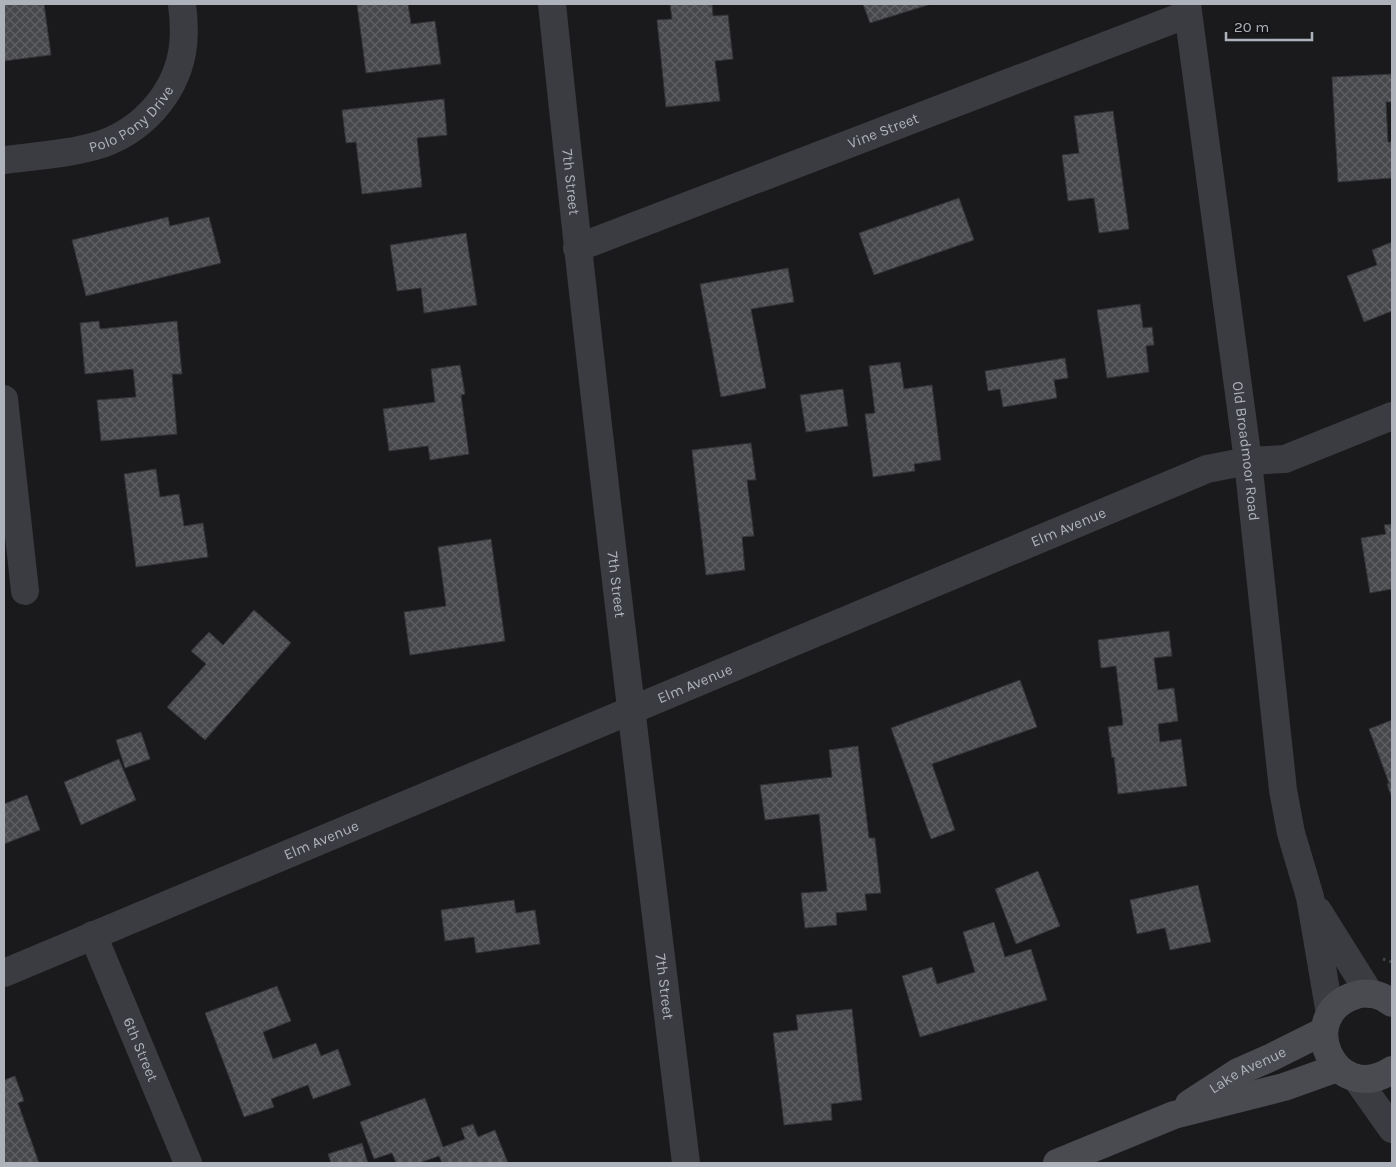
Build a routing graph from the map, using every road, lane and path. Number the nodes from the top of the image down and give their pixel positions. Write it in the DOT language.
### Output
graph roads {
  1 [pos="182,4"];
  2 [pos="552,4"];
  3 [pos="1188,9"];
  4 [pos="4,160"];
  5 [pos="577,248"];
  6 [pos="4,398"];
  7 [pos="1392,416"];
  8 [pos="1248,461"];
  9 [pos="25,591"];
  10 [pos="630,710"];
  11 [pos="1310,897"];
  12 [pos="94,935"];
  13 [pos="4,973"];
  14 [pos="1385,998"];
  15 [pos="1327,1022"];
  16 [pos="1392,1070"];
  17 [pos="1346,1073"];
  18 [pos="1174,1115"];
  19 [pos="1392,1129"];
  20 [pos="188,1163"];
  21 [pos="686,1163"];
  22 [pos="1058,1163"];
  1 -- 4 [label="street, Polo Pony Drive"];
  2 -- 5 [label="street, 7th Street"];
  3 -- 5 [label="street, Vine Street"];
  3 -- 8 [label="street, Old Broadmoor Road"];
  5 -- 10 [label="street, 7th Street"];
  6 -- 9 [label="street"];
  7 -- 8 [label="street, Elm Avenue"];
  8 -- 10 [label="street, Elm Avenue"];
  8 -- 11 [label="street, Old Broadmoor Road"];
  10 -- 12 [label="street, Elm Avenue"];
  10 -- 21 [label="street, 7th Street"];
  11 -- 14 [label="street, Old Broadmoor Road"];
  11 -- 15 [label="street, Old Broadmoor Road"];
  12 -- 13 [label="street, Elm Avenue"];
  12 -- 20 [label="street, 6th Street"];
  14 -- 15 [label="main road, Lake Avenue"];
  15 -- 17 [label="main road"];
  15 -- 18 [label="main road, Lake Avenue"];
  16 -- 17 [label="main road, Lake Avenue"];
  17 -- 18 [label="main road, Lake Avenue"];
  17 -- 19 [label="street"];
  18 -- 22 [label="main road, Lake Avenue"];
}
